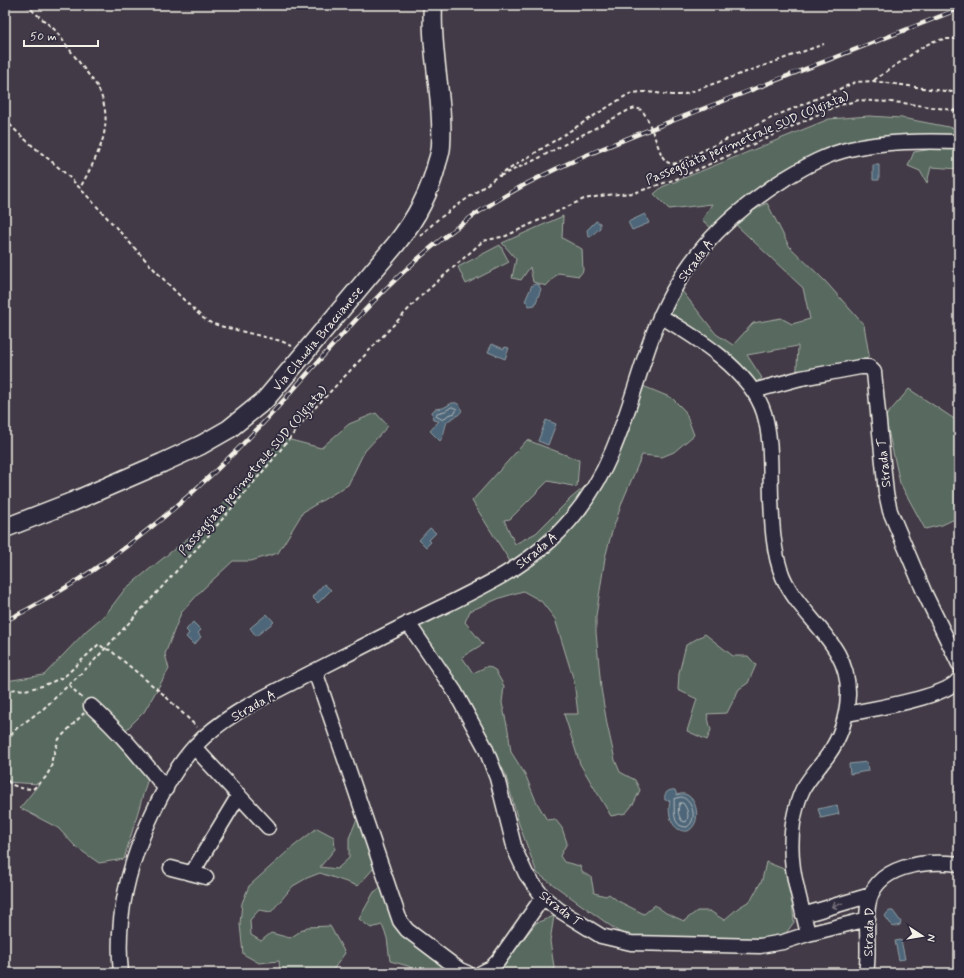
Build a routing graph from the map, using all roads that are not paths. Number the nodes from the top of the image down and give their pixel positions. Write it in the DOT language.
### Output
graph roads {
  1 [pos="433,5"];
  2 [pos="959,142"];
  3 [pos="660,316"];
  4 [pos="753,391"];
  5 [pos="5,528"];
  6 [pos="408,623"];
  7 [pos="959,664"];
  8 [pos="315,671"];
  9 [pos="959,679"];
  10 [pos="91,706"];
  11 [pos="846,714"];
  12 [pos="194,747"];
  13 [pos="166,789"];
  14 [pos="239,795"];
  15 [pos="268,827"];
  16 [pos="959,864"];
  17 [pos="171,868"];
  18 [pos="192,873"];
  19 [pos="206,877"];
  20 [pos="871,895"];
  21 [pos="543,897"];
  22 [pos="803,915"];
  23 [pos="868,919"];
  24 [pos="808,934"];
  25 [pos="121,973"];
  26 [pos="467,973"];
  27 [pos="481,973"];
  28 [pos="866,973"];
  1 -- 5 [label="main road, Via Claudia Braccianese"];
  2 -- 3 [label="street, Strada A"];
  3 -- 4 [label="street"];
  3 -- 6 [label="street, Strada A"];
  4 -- 7 [label="street, Strada T"];
  4 -- 11 [label="street"];
  6 -- 8 [label="street, Strada A"];
  6 -- 21 [label="street, Strada T"];
  8 -- 12 [label="street, Strada A"];
  8 -- 26 [label="street"];
  9 -- 11 [label="street"];
  10 -- 13 [label="street"];
  11 -- 22 [label="street"];
  12 -- 13 [label="street, Strada A"];
  12 -- 14 [label="street"];
  13 -- 25 [label="street, Strada A"];
  14 -- 15 [label="street"];
  14 -- 18 [label="street"];
  16 -- 20 [label="street, Strada D"];
  17 -- 18 [label="street"];
  18 -- 19 [label="street"];
  20 -- 22 [label="street, one-way"];
  20 -- 23 [label="street, Strada D"];
  21 -- 24 [label="street, Strada T"];
  21 -- 27 [label="street"];
  22 -- 24 [label="street"];
  23 -- 24 [label="street, Strada T"];
  23 -- 28 [label="street, Strada D"];
}
